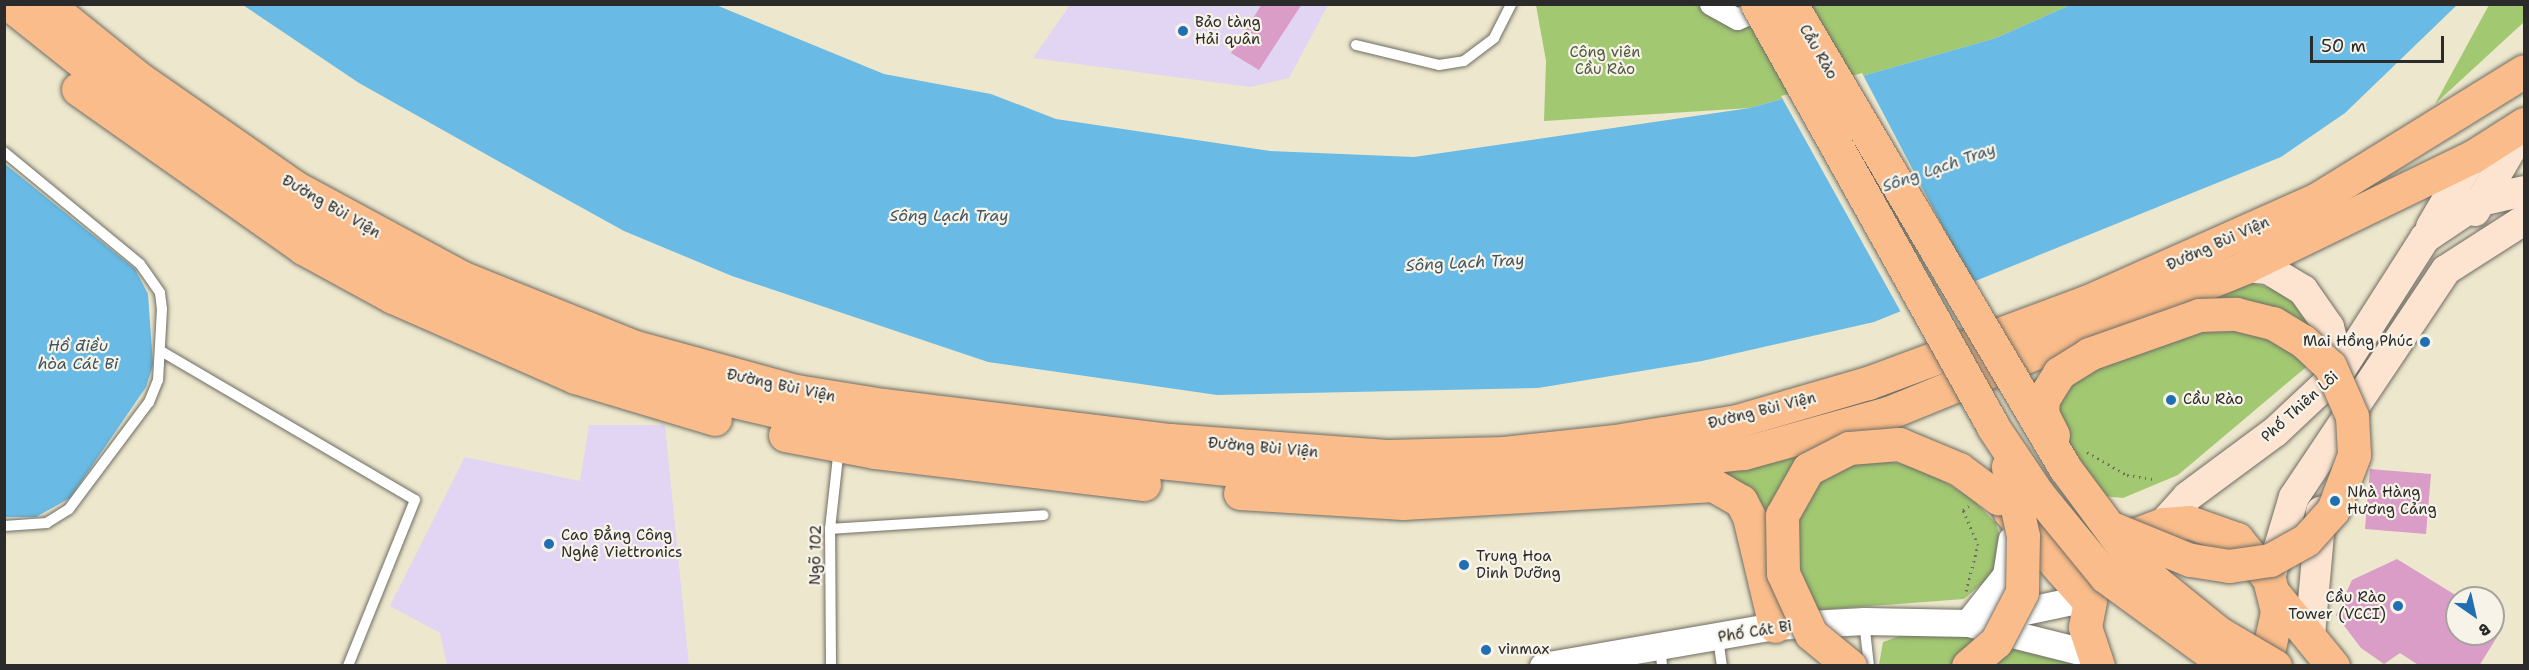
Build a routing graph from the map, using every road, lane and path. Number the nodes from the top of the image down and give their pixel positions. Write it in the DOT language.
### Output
graph roads {
  1 [pos="9,4"];
  2 [pos="47,4"];
  3 [pos="1511,4"];
  4 [pos="1710,4"];
  5 [pos="1757,4"];
  6 [pos="1770,4"];
  7 [pos="1791,4"];
  8 [pos="4,30"];
  9 [pos="1356,45"];
  10 [pos="2518,71"];
  11 [pos="2522,136"];
  12 [pos="4,152"];
  13 [pos="2472,157"];
  14 [pos="2524,191"];
  15 [pos="2480,201"];
  16 [pos="2524,220"];
  17 [pos="2425,237"];
  18 [pos="2245,267"];
  19 [pos="2446,270"];
  20 [pos="161,351"];
  21 [pos="2340,371"];
  22 [pos="2002,442"];
  23 [pos="2068,442"];
  24 [pos="2328,443"];
  25 [pos="839,446"];
  26 [pos="2153,479"];
  27 [pos="1511,488"];
  28 [pos="2003,504"];
  29 [pos="1044,515"];
  30 [pos="4,525"];
  31 [pos="2157,525"];
  32 [pos="2108,526"];
  33 [pos="830,529"];
  34 [pos="2272,587"];
  35 [pos="2086,598"];
  36 [pos="1863,621"];
  37 [pos="1968,623"];
  38 [pos="1775,626"];
  39 [pos="2310,635"];
  40 [pos="1718,638"];
  41 [pos="1661,656"];
  42 [pos="2092,662"];
  43 [pos="1549,665"];
  44 [pos="348,666"];
  45 [pos="831,666"];
  46 [pos="1722,666"];
  47 [pos="1850,666"];
  48 [pos="1869,666"];
  49 [pos="1968,666"];
  50 [pos="2228,666"];
  51 [pos="2265,666"];
  52 [pos="2275,666"];
  53 [pos="2333,666"];
  1 -- 27 [label="main road, Đường Bùi Viện"];
  2 -- 10 [label="main road, Đường Bùi Viện"];
  3 -- 9 [label="lane"];
  4 -- 6 [label="street"];
  5 -- 22 [label="main road, Cầu Rào, bridge"];
  7 -- 32 [label="main road, Cầu Rào, bridge"];
  8 -- 25 [label="main road, Đường Bùi Viện"];
  10 -- 13 [label="main road"];
  11 -- 13 [label="main road, Đường Bùi Viện"];
  11 -- 15 [label="main road"];
  12 -- 20 [label="lane"];
  13 -- 17 [label="main road"];
  13 -- 18 [label="main road, Đường Bùi Viện"];
  14 -- 15 [label="main road, Phố Thiên Lôi"];
  15 -- 17 [label="main road, Phố Thiên Lôi"];
  15 -- 19 [label="main road"];
  16 -- 19 [label="main road"];
  17 -- 21 [label="main road, Phố Thiên Lôi"];
  18 -- 21 [label="main road"];
  18 -- 27 [label="main road, Đường Bùi Viện"];
  19 -- 24 [label="main road"];
  20 -- 30 [label="lane"];
  20 -- 44 [label="lane"];
  21 -- 31 [label="main road, Phố Thiên Lôi"];
  22 -- 49 [label="main road, bridge"];
  22 -- 50 [label="main road, Cầu Rào, bridge"];
  23 -- 26 [label="path"];
  23 -- 31 [label="main road"];
  23 -- 32 [label="main road, bridge"];
  24 -- 34 [label="main road"];
  24 -- 39 [label="main road"];
  25 -- 27 [label="main road, Đường Bùi Viện"];
  25 -- 33 [label="lane, Ngõ 102"];
  27 -- 38 [label="main road, Đường Bùi Viện"];
  28 -- 35 [label="main road"];
  28 -- 37 [label="street"];
  28 -- 47 [label="main road, bridge"];
  29 -- 33 [label="lane"];
  31 -- 34 [label="main road"];
  31 -- 35 [label="main road"];
  32 -- 52 [label="main road, Cầu Rào, bridge"];
  33 -- 45 [label="lane, Ngõ 102"];
  34 -- 39 [label="main road"];
  34 -- 51 [label="main road"];
  35 -- 37 [label="street, Phố Cát Bi"];
  35 -- 42 [label="main road"];
  36 -- 37 [label="street, Phố Cát Bi"];
  36 -- 38 [label="street, Phố Cát Bi"];
  36 -- 48 [label="lane"];
  37 -- 42 [label="street, Phố Cát Bi"];
  38 -- 40 [label="street, Phố Cát Bi"];
  39 -- 53 [label="main road"];
  40 -- 41 [label="street, Phố Cát Bi"];
  40 -- 46 [label="lane"];
  41 -- 43 [label="street, Phố Cát Bi"];
}
